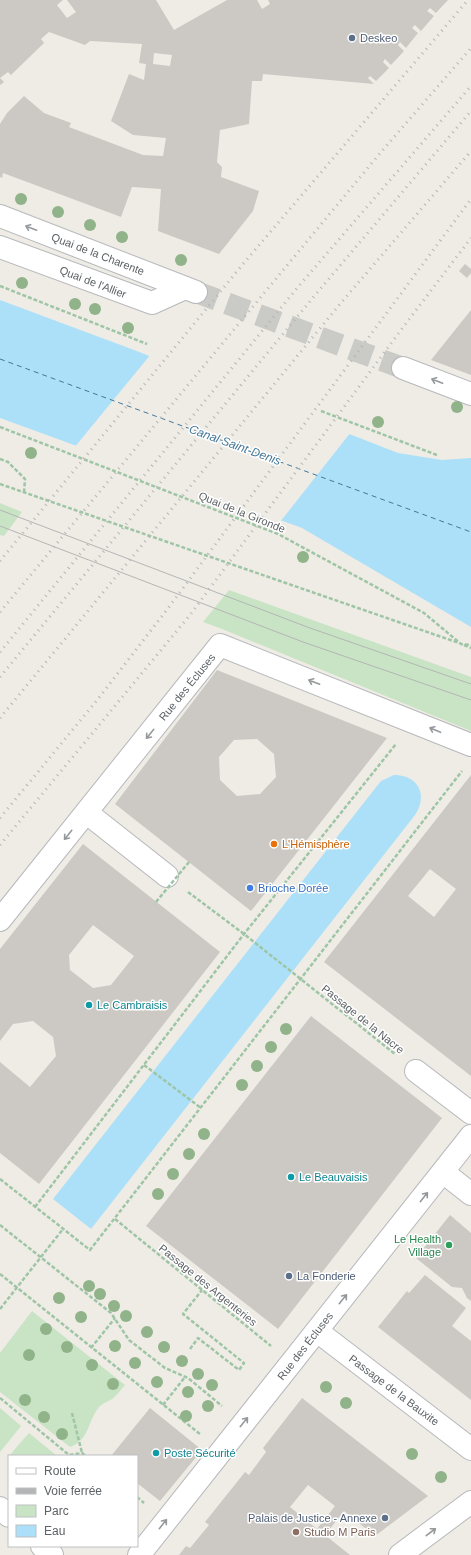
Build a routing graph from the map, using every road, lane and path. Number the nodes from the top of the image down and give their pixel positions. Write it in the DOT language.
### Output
graph roads {
  1 [pos="0,216"];
  2 [pos="0,247"];
  3 [pos="0,286"];
  4 [pos="190,290"];
  5 [pos="147,344"];
  6 [pos="403,368"];
  7 [pos="471,394"];
  8 [pos="321,411"];
  9 [pos="0,427"];
  10 [pos="437,455"];
  11 [pos="0,459"];
  12 [pos="0,484"];
  13 [pos="24,493"];
  14 [pos="461,644"];
  15 [pos="471,646"];
  16 [pos="414,721"];
  17 [pos="471,745"];
  18 [pos="464,768"];
  19 [pos="87,813"];
  20 [pos="189,862"];
  21 [pos="173,880"];
  22 [pos="185,890"];
  23 [pos="156,902"];
  24 [pos="0,920"];
  25 [pos="244,934"];
  26 [pos="300,978"];
  27 [pos="144,1065"];
  28 [pos="416,1071"];
  29 [pos="201,1108"];
  30 [pos="471,1113"];
  31 [pos="471,1136"];
  32 [pos="444,1172"];
  33 [pos="0,1178"];
  34 [pos="471,1194"];
  35 [pos="35,1207"];
  36 [pos="115,1218"];
  37 [pos="0,1225"];
  38 [pos="63,1229"];
  39 [pos="41,1257"];
  40 [pos="0,1274"];
  41 [pos="17,1288"];
  42 [pos="202,1290"];
  43 [pos="0,1309"];
  44 [pos="115,1318"];
  45 [pos="317,1331"];
  46 [pos="91,1348"];
  47 [pos="190,1349"];
  48 [pos="292,1363"];
  49 [pos="185,1377"];
  50 [pos="0,1398"];
  51 [pos="163,1405"];
  52 [pos="225,1409"];
  53 [pos="72,1413"];
  54 [pos="204,1436"];
  55 [pos="471,1449"];
  56 [pos="82,1453"];
  57 [pos="85,1455"];
  58 [pos="471,1502"];
  59 [pos="0,1508"];
  60 [pos="8,1515"];
  61 [pos="142,1542"];
  62 [pos="43,1547"];
  63 [pos="52,1555"];
  64 [pos="400,1555"];
  4 -- 1 [label="street, Quai de la Charente, one-way"];
  2 -- 4 [label="street, Quai de l'Allier"];
  3 -- 5 [label="path"];
  7 -- 6 [label="street, one-way"];
  8 -- 10 [label="path"];
  9 -- 14 [label="path, Quai de la Gironde"];
  11 -- 13 [label="path"];
  12 -- 13 [label="path, Quai de la Gironde"];
  13 -- 14 [label="path, Quai de la Gironde"];
  14 -- 15 [label="path, Quai de la Gironde"];
  17 -- 16 [label="street, Rue des Écluses, one-way"];
  16 -- 19 [label="street, Rue des Écluses, one-way"];
  16 -- 25 [label="path"];
  18 -- 26 [label="path"];
  19 -- 21 [label="street"];
  19 -- 24 [label="street, Rue des Écluses, one-way"];
  20 -- 23 [label="path, bridge"];
  22 -- 25 [label="path, Passage de la Nacre"];
  25 -- 26 [label="path, Passage de la Nacre"];
  25 -- 27 [label="path"];
  26 -- 28 [label="path, Passage de la Nacre"];
  26 -- 29 [label="path"];
  27 -- 29 [label="path"];
  27 -- 35 [label="path"];
  28 -- 30 [label="street"];
  29 -- 36 [label="path"];
  31 -- 32 [label="street, Rue des Écluses"];
  32 -- 34 [label="street"];
  45 -- 32 [label="street, Rue des Écluses, one-way"];
  33 -- 35 [label="path"];
  35 -- 38 [label="path"];
  36 -- 38 [label="path"];
  36 -- 42 [label="path, Passage des Argenteries"];
  37 -- 39 [label="path"];
  38 -- 39 [label="path"];
  39 -- 41 [label="path"];
  39 -- 44 [label="path"];
  40 -- 41 [label="path"];
  41 -- 43 [label="path"];
  41 -- 46 [label="path"];
  42 -- 47 [label="path"];
  42 -- 48 [label="path, Passage des Argenteries"];
  44 -- 46 [label="path"];
  44 -- 49 [label="path"];
  45 -- 48 [label="street, Rue des Écluses"];
  45 -- 55 [label="street, Passage de la Bauxite"];
  46 -- 51 [label="path"];
  61 -- 48 [label="street, Rue des Écluses, one-way"];
  49 -- 51 [label="path"];
  49 -- 52 [label="path"];
  50 -- 56 [label="path"];
  51 -- 54 [label="path"];
  53 -- 56 [label="path"];
  56 -- 57 [label="path"];
  64 -- 58 [label="street, one-way"];
  59 -- 60 [label="street"];
  62 -- 63 [label="street"];
}
